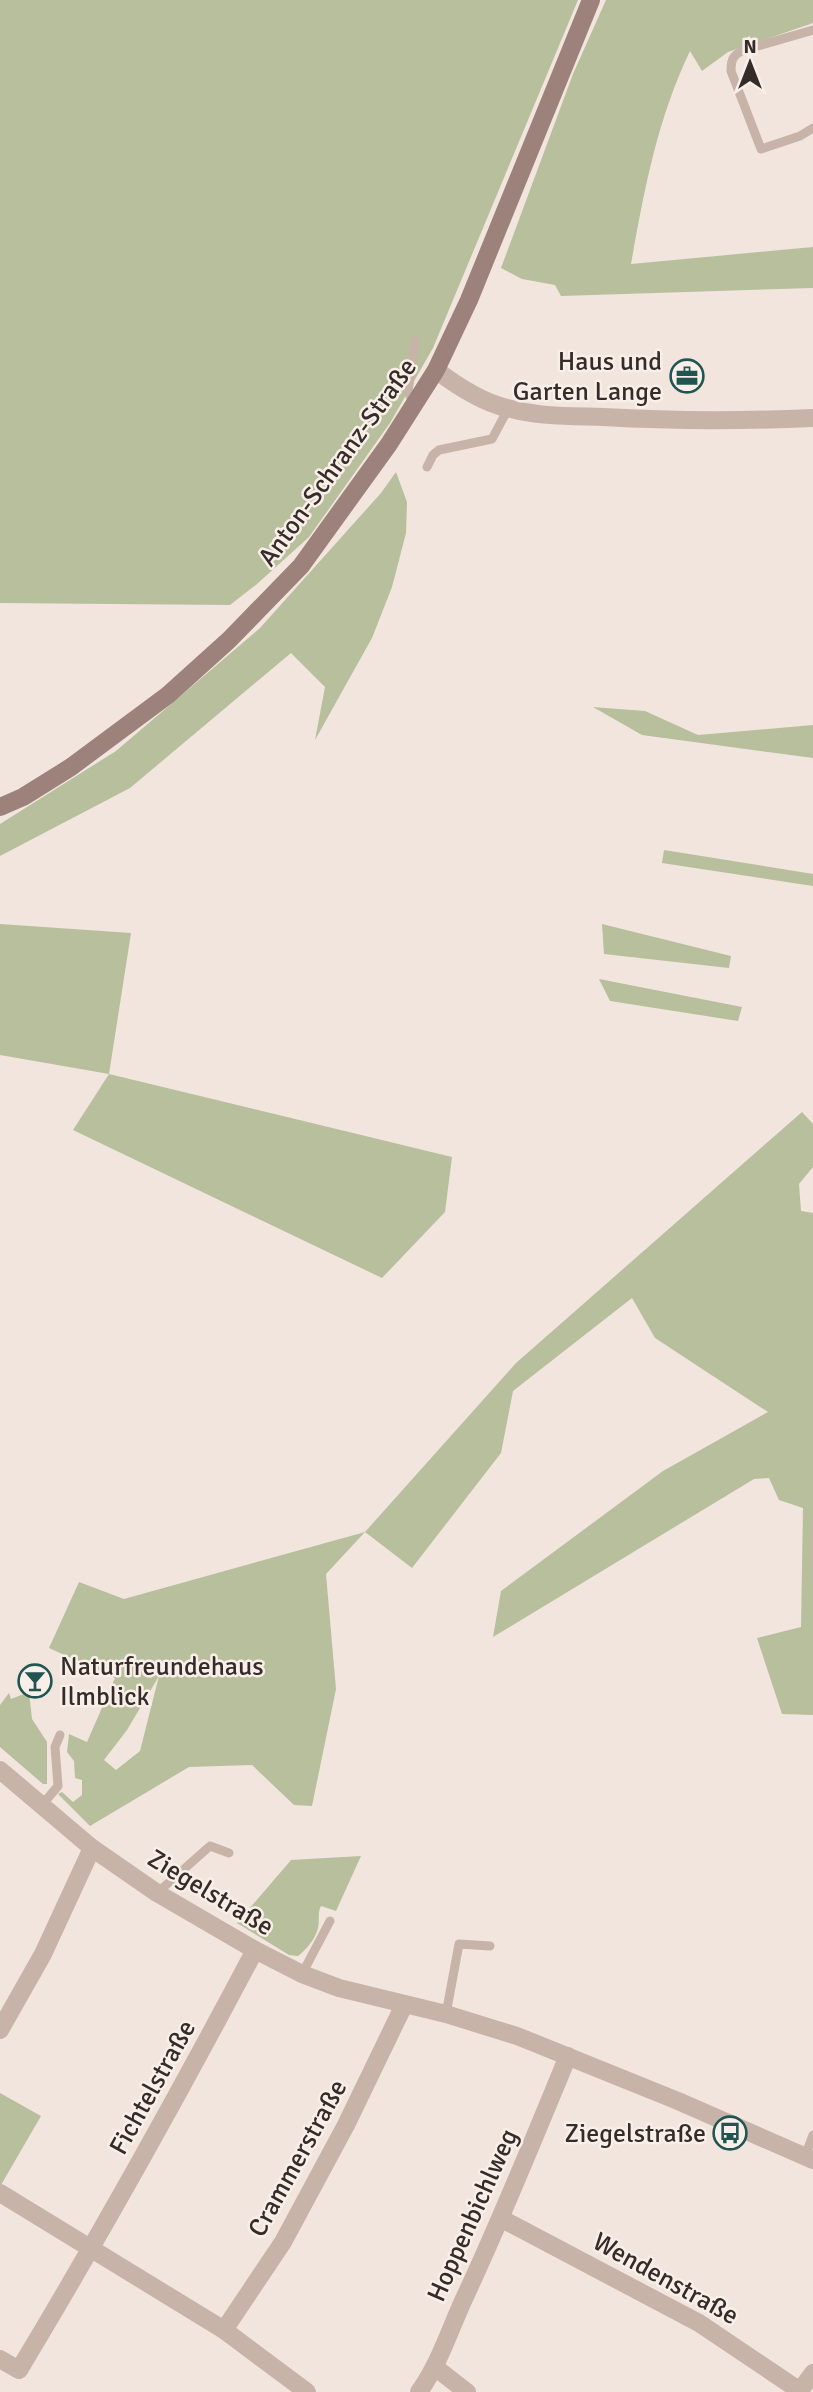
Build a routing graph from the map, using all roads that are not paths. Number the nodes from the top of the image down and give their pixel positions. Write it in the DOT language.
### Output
graph roads {
  1 [pos="591,0"];
  2 [pos="813,30"];
  3 [pos="813,128"];
  4 [pos="415,341"];
  5 [pos="436,370"];
  6 [pos="414,404"];
  7 [pos="508,409"];
  8 [pos="813,418"];
  9 [pos="426,467"];
  10 [pos="0,807"];
  11 [pos="60,1735"];
  12 [pos="0,1770"];
  13 [pos="42,1805"];
  14 [pos="92,1848"];
  15 [pos="229,1853"];
  16 [pos="157,1892"];
  17 [pos="330,1921"];
  18 [pos="491,1946"];
  19 [pos="255,1950"];
  20 [pos="302,1974"];
  21 [pos="404,2005"];
  22 [pos="446,2014"];
  23 [pos="0,2031"];
  24 [pos="568,2056"];
  25 [pos="813,2135"];
  26 [pos="809,2158"];
  27 [pos="0,2193"];
  28 [pos="502,2219"];
  29 [pos="92,2248"];
  30 [pos="224,2330"];
  31 [pos="0,2359"];
  32 [pos="436,2368"];
  33 [pos="813,2373"];
  34 [pos="307,2392"];
  35 [pos="419,2392"];
  36 [pos="467,2392"];
  37 [pos="799,2392"];
  1 -- 5 [label="main road, Anton-Schranz-Straße"];
  2 -- 3 [label="lane"];
  4 -- 6 [label="lane"];
  5 -- 6 [label="main road, Anton-Schranz-Straße"];
  5 -- 7 [label="street"];
  6 -- 10 [label="main road, Anton-Schranz-Straße"];
  7 -- 8 [label="street"];
  7 -- 9 [label="lane"];
  11 -- 13 [label="lane"];
  12 -- 13 [label="street, Ziegelstraße"];
  13 -- 14 [label="street, Ziegelstraße"];
  14 -- 16 [label="street, Ziegelstraße"];
  14 -- 23 [label="street"];
  15 -- 16 [label="lane"];
  16 -- 19 [label="street, Ziegelstraße"];
  17 -- 20 [label="lane"];
  18 -- 22 [label="lane"];
  19 -- 20 [label="street, Ziegelstraße"];
  19 -- 29 [label="street, Fichtelstraße"];
  20 -- 21 [label="street, Ziegelstraße"];
  21 -- 22 [label="street, Ziegelstraße"];
  21 -- 30 [label="street, Crammerstraße"];
  22 -- 24 [label="street, Ziegelstraße"];
  24 -- 26 [label="street, Ziegelstraße"];
  24 -- 28 [label="street, Hoppenbichlweg"];
  25 -- 26 [label="lane"];
  27 -- 29 [label="street"];
  28 -- 32 [label="street, Hoppenbichlweg"];
  28 -- 37 [label="street, Wendenstraße"];
  29 -- 30 [label="street"];
  29 -- 31 [label="street, Fichtelstraße"];
  30 -- 34 [label="street"];
  32 -- 35 [label="street, Hoppenbichlweg"];
  32 -- 36 [label="street"];
  33 -- 37 [label="street"];
}
